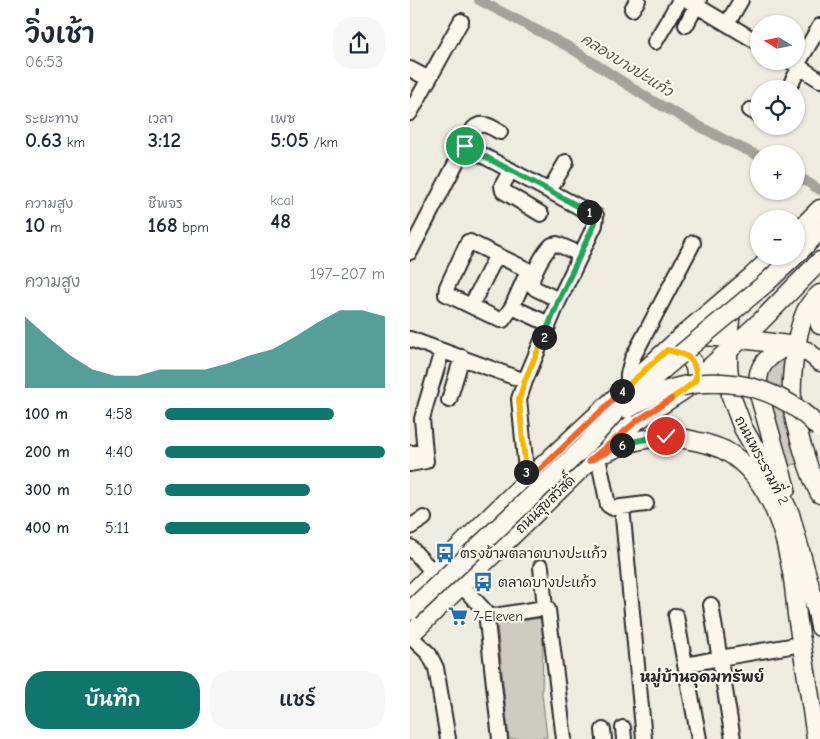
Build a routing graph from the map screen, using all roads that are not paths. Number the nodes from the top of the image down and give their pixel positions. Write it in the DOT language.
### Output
graph roads {
  1 [pos="680,0"];
  2 [pos="741,0"];
  3 [pos="694,2"];
  4 [pos="461,22"];
  5 [pos="727,24"];
  6 [pos="686,25"];
  7 [pos="820,26"];
  8 [pos="750,38"];
  9 [pos="655,42"];
  10 [pos="805,50"];
  11 [pos="410,69"];
  12 [pos="804,70"];
  13 [pos="429,79"];
  14 [pos="820,80"];
  15 [pos="410,113"];
  16 [pos="500,132"];
  17 [pos="465,146"];
  18 [pos="566,162"];
  19 [pos="511,170"];
  20 [pos="549,191"];
  21 [pos="820,209"];
  22 [pos="541,214"];
  23 [pos="805,224"];
  24 [pos="820,230"];
  25 [pos="693,243"];
  26 [pos="805,245"];
  27 [pos="410,252"];
  28 [pos="580,254"];
  29 [pos="497,255"];
  30 [pos="820,261"];
  31 [pos="764,265"];
  32 [pos="785,265"];
  33 [pos="751,277"];
  34 [pos="736,291"];
  35 [pos="820,294"];
  36 [pos="559,300"];
  37 [pos="782,301"];
  38 [pos="820,304"];
  39 [pos="471,306"];
  40 [pos="512,307"];
  41 [pos="549,324"];
  42 [pos="820,325"];
  43 [pos="683,335"];
  44 [pos="410,339"];
  45 [pos="733,342"];
  46 [pos="792,346"];
  47 [pos="667,350"];
  48 [pos="442,351"];
  49 [pos="462,357"];
  50 [pos="820,362"];
  51 [pos="525,380"];
  52 [pos="696,380"];
  53 [pos="628,386"];
  54 [pos="450,400"];
  55 [pos="820,429"];
  56 [pos="410,453"];
  57 [pos="425,453"];
  58 [pos="591,455"];
  59 [pos="410,464"];
  60 [pos="527,482"];
  61 [pos="785,484"];
  62 [pos="761,486"];
  63 [pos="816,488"];
  64 [pos="646,504"];
  65 [pos="622,507"];
  66 [pos="790,514"];
  67 [pos="424,518"];
  68 [pos="410,527"];
  69 [pos="410,547"];
  70 [pos="541,567"];
  71 [pos="433,572"];
  72 [pos="461,585"];
  73 [pos="410,595"];
  74 [pos="711,605"];
  75 [pos="545,608"];
  76 [pos="410,611"];
  77 [pos="819,613"];
  78 [pos="676,616"];
  79 [pos="487,617"];
  80 [pos="410,636"];
  81 [pos="802,644"];
  82 [pos="720,658"];
  83 [pos="685,665"];
  84 [pos="448,739"];
  85 [pos="500,739"];
  86 [pos="564,739"];
  87 [pos="644,739"];
  88 [pos="698,739"];
  89 [pos="733,739"];
  90 [pos="816,739"];
  1 -- 9 [label="street"];
  2 -- 5 [label="street"];
  3 -- 5 [label="street"];
  3 -- 6 [label="street"];
  4 -- 13 [label="street"];
  5 -- 8 [label="street"];
  7 -- 10 [label="street"];
  11 -- 13 [label="street"];
  12 -- 14 [label="street"];
  13 -- 15 [label="street"];
  16 -- 17 [label="street"];
  17 -- 19 [label="street"];
  17 -- 27 [label="street"];
  18 -- 20 [label="street"];
  19 -- 20 [label="street"];
  19 -- 22 [label="street"];
  20 -- 28 [label="street"];
  21 -- 23 [label="main road"];
  24 -- 26 [label="main road"];
  25 -- 53 [label="street"];
  28 -- 36 [label="street"];
  28 -- 36 [label="street"];
  29 -- 39 [label="street"];
  29 -- 39 [label="street"];
  29 -- 40 [label="street"];
  30 -- 37 [label="main road, ถนนสุขสวัสดิ์"];
  31 -- 33 [label="main road, ถนนสุขสวัสดิ์"];
  32 -- 58 [label="main road, bridge"];
  33 -- 34 [label="main road, ถนนสุขสวัสดิ์"];
  33 -- 37 [label="main road"];
  34 -- 43 [label="main road, ถนนสุขสวัสดิ์"];
  34 -- 45 [label="main road, ถนนพระรามที่ 2"];
  35 -- 46 [label="main road"];
  36 -- 41 [label="street"];
  37 -- 45 [label="main road, ถนนสุขสวัสดิ์"];
  38 -- 42 [label="main road"];
  39 -- 40 [label="street"];
  40 -- 41 [label="street"];
  41 -- 51 [label="street"];
  43 -- 45 [label="main road"];
  43 -- 47 [label="main road, ถนนสุขสวัสดิ์"];
  44 -- 48 [label="street"];
  45 -- 46 [label="main road"];
  45 -- 52 [label="main road, ถนนสุขสวัสดิ์"];
  45 -- 66 [label="main road, ถนนพระรามที่ 2"];
  46 -- 50 [label="main road"];
  46 -- 61 [label="main road"];
  46 -- 63 [label="main road"];
  47 -- 52 [label="main road"];
  47 -- 53 [label="main road, ถนนสุขสวัสดิ์"];
  48 -- 49 [label="street"];
  48 -- 57 [label="street"];
  49 -- 51 [label="street"];
  49 -- 54 [label="street"];
  51 -- 60 [label="street"];
  52 -- 58 [label="main road, ถนนสุขสวัสดิ์"];
  53 -- 60 [label="main road, ถนนสุขสวัสดิ์"];
  55 -- 58 [label="main road, bridge"];
  56 -- 57 [label="street"];
  57 -- 59 [label="street"];
  58 -- 62 [label="main road, ถนนพระรามที่ 2"];
  58 -- 65 [label="street"];
  58 -- 72 [label="main road, ถนนสุขสวัสดิ์"];
  58 -- 76 [label="main road, bridge"];
  60 -- 71 [label="main road, ถนนสุขสวัสดิ์"];
  61 -- 63 [label="main road"];
  61 -- 66 [label="main road"];
  62 -- 66 [label="main road"];
  62 -- 81 [label="main road, ถนนพระรามที่ 2"];
  64 -- 65 [label="street"];
  65 -- 87 [label="street"];
  66 -- 77 [label="main road, ถนนพระรามที่ 2"];
  67 -- 68 [label="street"];
  69 -- 71 [label="street"];
  70 -- 75 [label="street"];
  71 -- 73 [label="main road, ถนนสุขสวัสดิ์"];
  72 -- 79 [label="street"];
  72 -- 80 [label="main road, ถนนสุขสวัสดิ์"];
  74 -- 82 [label="street"];
  75 -- 79 [label="street"];
  75 -- 86 [label="street"];
  78 -- 83 [label="street"];
  79 -- 85 [label="street"];
  80 -- 84 [label="street"];
  81 -- 82 [label="street"];
  81 -- 90 [label="main road, ถนนพระรามที่ 2"];
  82 -- 83 [label="street"];
  82 -- 89 [label="street"];
  83 -- 88 [label="street"];
}
